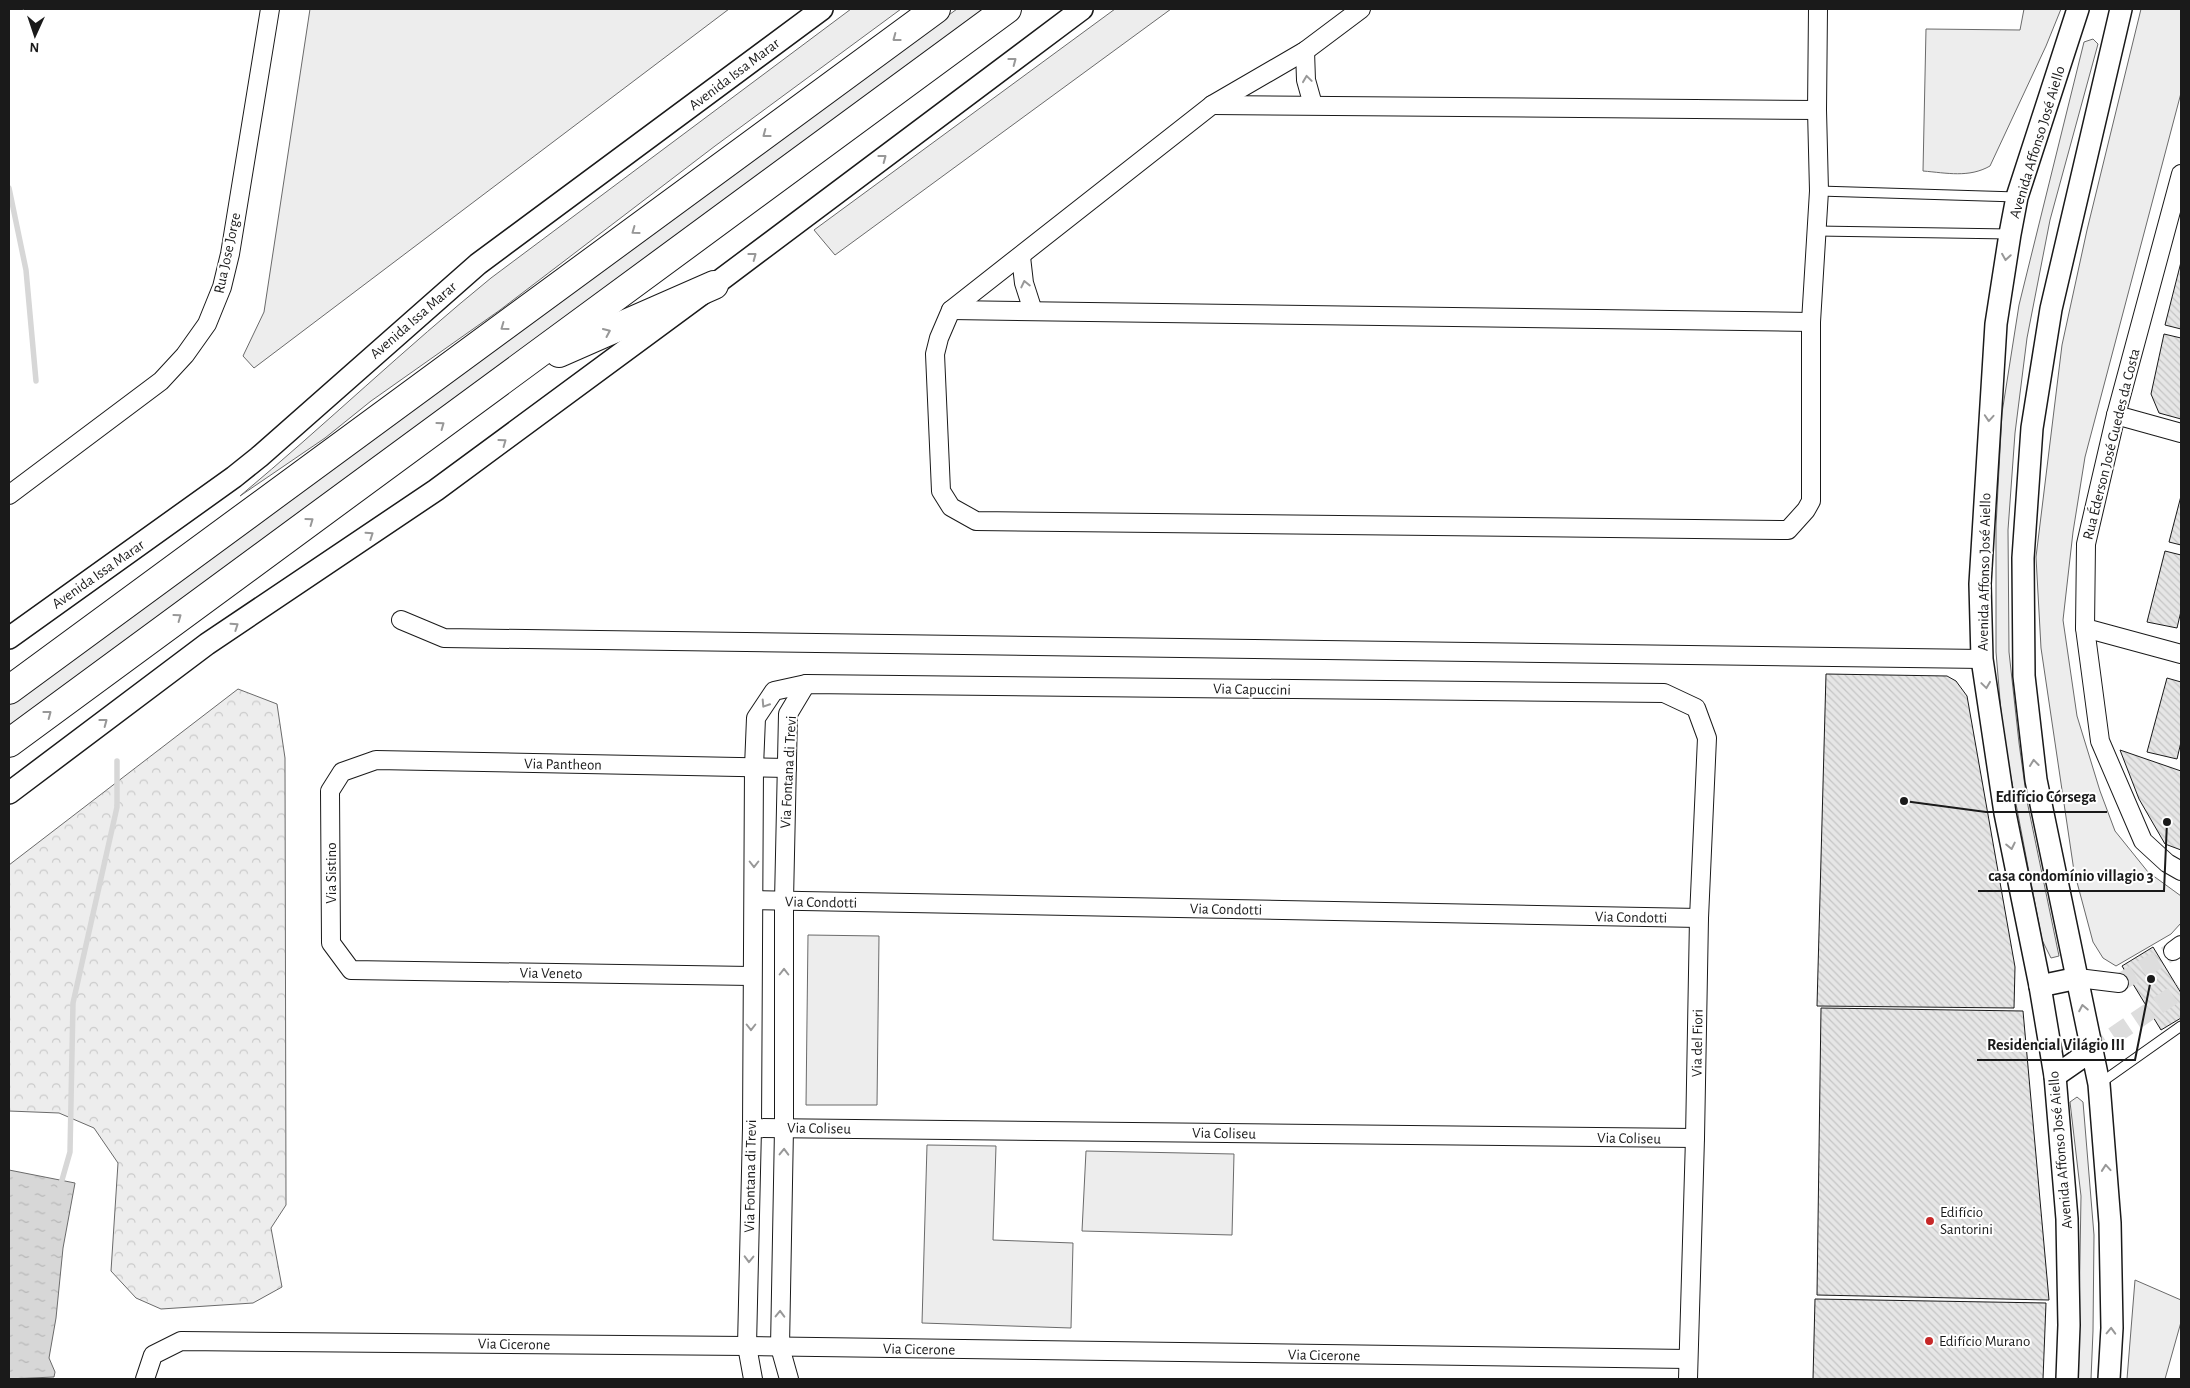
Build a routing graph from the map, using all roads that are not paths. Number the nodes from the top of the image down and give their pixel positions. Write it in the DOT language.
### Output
graph roads {
  1 [pos="270,9"];
  2 [pos="822,9"];
  3 [pos="936,9"];
  4 [pos="1007,9"];
  5 [pos="1082,9"];
  6 [pos="1361,9"];
  7 [pos="1818,9"];
  8 [pos="2078,9"];
  9 [pos="2121,9"];
  10 [pos="1305,52"];
  11 [pos="1212,105"];
  12 [pos="1313,105"];
  13 [pos="1817,110"];
  14 [pos="2181,174"];
  15 [pos="1819,191"];
  16 [pos="2017,197"];
  17 [pos="2176,215"];
  18 [pos="1817,231"];
  19 [pos="2010,234"];
  20 [pos="1021,257"];
  21 [pos="714,285"];
  22 [pos="951,310"];
  23 [pos="1033,311"];
  24 [pos="1811,322"];
  25 [pos="514,372"];
  26 [pos="2116,415"];
  27 [pos="2181,433"];
  28 [pos="9,495"];
  29 [pos="401,620"];
  30 [pos="2085,628"];
  31 [pos="9,638"];
  32 [pos="2181,654"];
  33 [pos="1982,660"];
  34 [pos="806,684"];
  35 [pos="9,690"];
  36 [pos="1696,708"];
  37 [pos="9,743"];
  38 [pos="754,767"];
  39 [pos="787,768"];
  40 [pos="342,772"];
  41 [pos="9,793"];
  42 [pos="2181,871"];
  43 [pos="754,900"];
  44 [pos="784,901"];
  45 [pos="1699,918"];
  46 [pos="351,970"];
  47 [pos="751,976"];
  48 [pos="2078,978"];
  49 [pos="2119,983"];
  50 [pos="2040,986"];
  51 [pos="2181,1026"];
  52 [pos="2091,1051"];
  53 [pos="2054,1076"];
  54 [pos="2099,1084"];
  55 [pos="752,1128"];
  56 [pos="784,1128"];
  57 [pos="1696,1138"];
  58 [pos="747,1346"];
  59 [pos="780,1348"];
  60 [pos="1688,1359"];
  61 [pos="145,1379"];
  62 [pos="753,1379"];
  63 [pos="789,1379"];
  64 [pos="1688,1379"];
  65 [pos="2067,1379"];
  66 [pos="2109,1379"];
  1 -- 28 [label="street, Rua Jose Jorge"];
  2 -- 31 [label="street, Avenida Issa Marar"];
  3 -- 35 [label="highway, one-way"];
  4 -- 25 [label="highway"];
  21 -- 5 [label="street, one-way"];
  6 -- 10 [label="street"];
  7 -- 13 [label="street"];
  8 -- 16 [label="street, Avenida Affonso José Aiello"];
  48 -- 9 [label="street, one-way"];
  10 -- 11 [label="street"];
  12 -- 10 [label="street, one-way"];
  11 -- 12 [label="street"];
  11 -- 20 [label="street"];
  12 -- 13 [label="street"];
  13 -- 15 [label="street"];
  14 -- 17 [label="street, Rua Éderson José Guedes da Costa"];
  15 -- 16 [label="lane"];
  15 -- 18 [label="street"];
  16 -- 19 [label="street, Avenida Affonso José Aiello"];
  17 -- 26 [label="street, Rua Éderson José Guedes da Costa"];
  18 -- 19 [label="lane"];
  18 -- 24 [label="street"];
  19 -- 33 [label="street, Avenida Affonso José Aiello, one-way"];
  20 -- 22 [label="street"];
  23 -- 20 [label="street, one-way"];
  25 -- 21 [label="highway, one-way"];
  41 -- 21 [label="street, one-way"];
  22 -- 23 [label="street"];
  22 -- 24 [label="street"];
  23 -- 24 [label="street"];
  37 -- 25 [label="highway, one-way"];
  26 -- 27 [label="street"];
  26 -- 30 [label="street, Rua Éderson José Guedes da Costa"];
  29 -- 33 [label="street"];
  30 -- 32 [label="street"];
  30 -- 42 [label="street, Rua Éderson José Guedes da Costa"];
  33 -- 50 [label="street, Avenida Affonso José Aiello, one-way"];
  34 -- 36 [label="street, Via Capuccini"];
  34 -- 38 [label="street, Via Fontana di Trevi, one-way"];
  34 -- 39 [label="street, Via Fontana di Trevi"];
  36 -- 45 [label="street, Via del Fiori"];
  38 -- 39 [label="street, Via Pantheon"];
  38 -- 40 [label="street, Via Pantheon"];
  38 -- 43 [label="street, Via Fontana di Trevi, one-way"];
  39 -- 44 [label="street, Via Fontana di Trevi"];
  40 -- 46 [label="street, Via Sistino"];
  43 -- 44 [label="street, Via Condotti"];
  43 -- 47 [label="street, Via Fontana di Trevi"];
  44 -- 45 [label="street, Via Condotti"];
  56 -- 44 [label="street, Via Fontana di Trevi, one-way"];
  45 -- 57 [label="street, Via del Fiori"];
  46 -- 47 [label="street, Via Veneto"];
  47 -- 55 [label="street, Via Fontana di Trevi, one-way"];
  48 -- 49 [label="street"];
  48 -- 50 [label="street"];
  52 -- 48 [label="street, one-way"];
  50 -- 53 [label="street, Avenida Affonso José Aiello"];
  51 -- 54 [label="lane"];
  52 -- 53 [label="street"];
  52 -- 54 [label="street"];
  53 -- 65 [label="street, Avenida Affonso José Aiello"];
  66 -- 54 [label="street, one-way"];
  55 -- 56 [label="street, Via Coliseu"];
  55 -- 58 [label="street, Via Fontana di Trevi, one-way"];
  56 -- 57 [label="street, Via Coliseu"];
  59 -- 56 [label="street, Via Fontana di Trevi, one-way"];
  57 -- 60 [label="street, Via del Fiori"];
  58 -- 59 [label="street, Via Cicerone"];
  58 -- 61 [label="street, Via Cicerone"];
  58 -- 62 [label="street, Via Fontana di Trevi"];
  59 -- 60 [label="street, Via Cicerone"];
  59 -- 63 [label="street, Via Fontana di Trevi"];
  60 -- 64 [label="street, Via del Fiori"];
}
